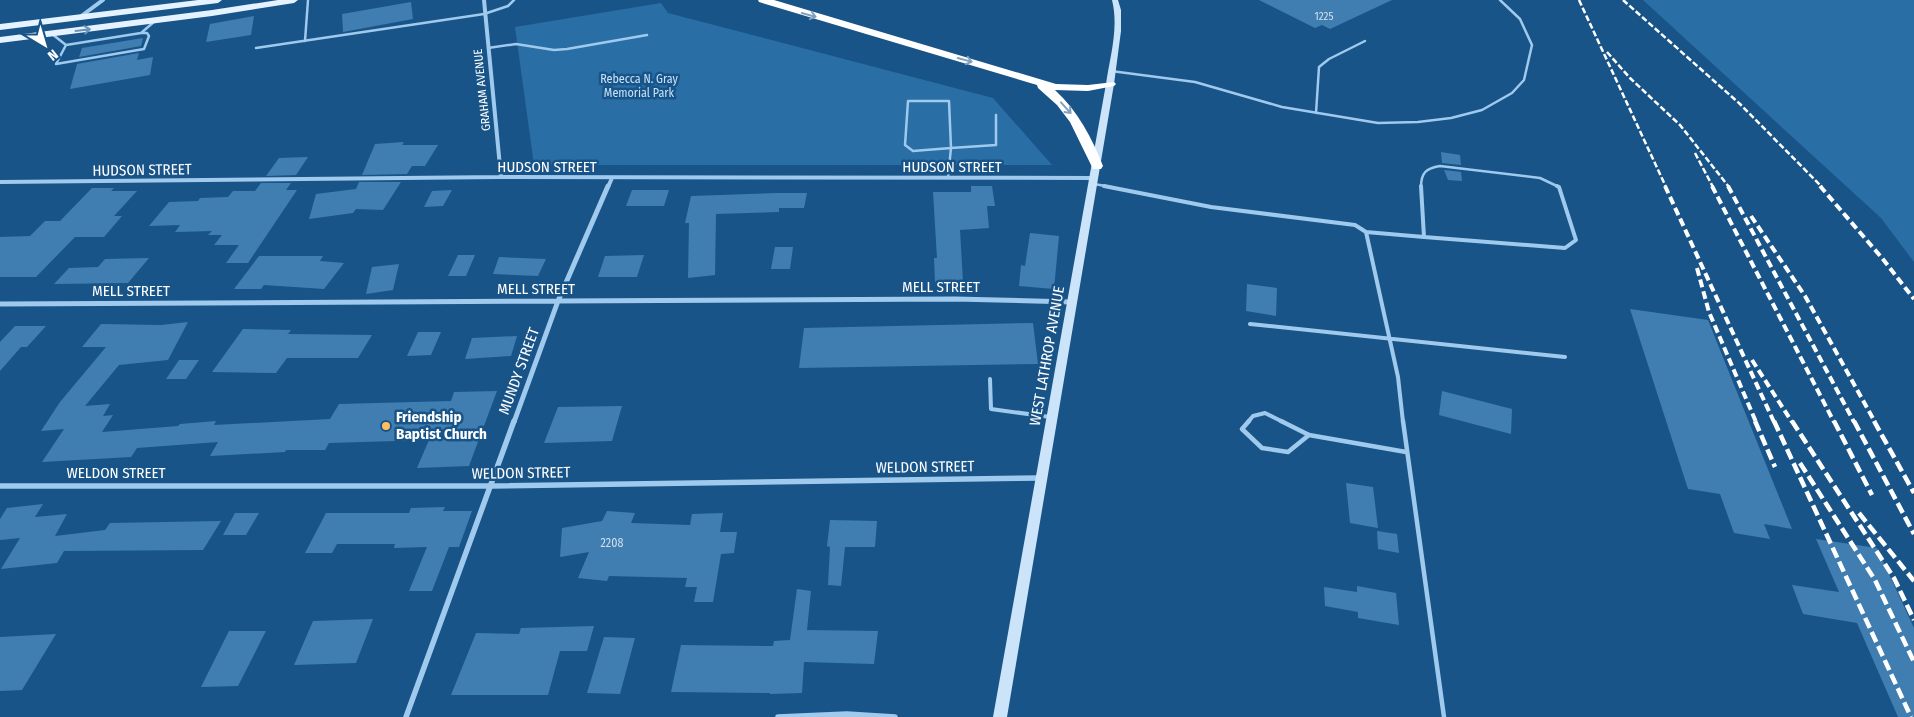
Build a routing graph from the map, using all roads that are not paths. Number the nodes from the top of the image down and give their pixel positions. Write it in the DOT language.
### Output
graph roads {
  1 [pos="103,0"];
  2 [pos="218,0"];
  3 [pos="294,0"];
  4 [pos="308,0"];
  5 [pos="484,0"];
  6 [pos="514,0"];
  7 [pos="762,0"];
  8 [pos="1115,0"];
  9 [pos="1500,0"];
  10 [pos="200,1"];
  11 [pos="484,14"];
  12 [pos="80,18"];
  13 [pos="155,21"];
  14 [pos="0,27"];
  15 [pos="141,33"];
  16 [pos="52,34"];
  17 [pos="647,35"];
  18 [pos="0,40"];
  19 [pos="305,41"];
  20 [pos="1365,41"];
  21 [pos="66,44"];
  22 [pos="256,48"];
  23 [pos="488,48"];
  24 [pos="1111,71"];
  25 [pos="1027,79"];
  26 [pos="1110,84"];
  27 [pos="1316,113"];
  28 [pos="996,115"];
  29 [pos="950,149"];
  30 [pos="1097,166"];
  31 [pos="501,178"];
  32 [pos="612,178"];
  33 [pos="948,178"];
  34 [pos="1094,181"];
  35 [pos="0,182"];
  36 [pos="1366,232"];
  37 [pos="1424,237"];
  38 [pos="558,301"];
  39 [pos="1072,302"];
  40 [pos="0,304"];
  41 [pos="1250,324"];
  42 [pos="1390,338"];
  43 [pos="1565,358"];
  44 [pos="990,379"];
  45 [pos="1052,417"];
  46 [pos="1309,435"];
  47 [pos="1406,452"];
  48 [pos="1041,478"];
  49 [pos="0,486"];
  50 [pos="492,486"];
  51 [pos="406,717"];
  52 [pos="778,717"];
  53 [pos="895,717"];
  54 [pos="1000,717"];
  55 [pos="1444,717"];
  1 -- 12 [label="street"];
  2 -- 10 [label="main road"];
  3 -- 13 [label="main road"];
  4 -- 19 [label="lane"];
  5 -- 11 [label="street, GRAHAM AVENUE"];
  6 -- 11 [label="lane"];
  7 -- 25 [label="highway, one-way"];
  8 -- 24 [label="street, WEST LATHROP AVENUE"];
  9 -- 27 [label="lane"];
  10 -- 12 [label="main road"];
  11 -- 19 [label="lane"];
  11 -- 23 [label="street, GRAHAM AVENUE"];
  12 -- 14 [label="main road"];
  13 -- 15 [label="lane"];
  16 -- 13 [label="main road, one-way"];
  15 -- 21 [label="lane"];
  15 -- 21 [label="lane"];
  16 -- 18 [label="main road"];
  16 -- 21 [label="lane"];
  17 -- 23 [label="lane"];
  19 -- 22 [label="lane"];
  20 -- 27 [label="lane"];
  23 -- 31 [label="street, GRAHAM AVENUE"];
  24 -- 26 [label="street, WEST LATHROP AVENUE"];
  24 -- 27 [label="lane"];
  25 -- 26 [label="highway"];
  25 -- 30 [label="highway, one-way"];
  26 -- 30 [label="street, WEST LATHROP AVENUE"];
  28 -- 29 [label="lane"];
  29 -- 29 [label="lane"];
  29 -- 33 [label="lane"];
  30 -- 34 [label="street, WEST LATHROP AVENUE"];
  31 -- 32 [label="street, HUDSON STREET"];
  31 -- 35 [label="street, HUDSON STREET"];
  32 -- 33 [label="street, HUDSON STREET"];
  32 -- 38 [label="street, MUNDY STREET"];
  33 -- 34 [label="street, HUDSON STREET"];
  34 -- 36 [label="lane"];
  34 -- 39 [label="street, WEST LATHROP AVENUE"];
  36 -- 37 [label="lane"];
  36 -- 42 [label="lane"];
  37 -- 37 [label="lane"];
  38 -- 39 [label="street, MELL STREET"];
  38 -- 40 [label="street, MELL STREET"];
  38 -- 50 [label="street, MUNDY STREET"];
  39 -- 45 [label="street, WEST LATHROP AVENUE"];
  41 -- 42 [label="lane"];
  42 -- 43 [label="lane"];
  42 -- 47 [label="lane"];
  44 -- 45 [label="lane"];
  45 -- 48 [label="street, WEST LATHROP AVENUE"];
  46 -- 46 [label="lane"];
  46 -- 47 [label="lane"];
  47 -- 55 [label="lane"];
  48 -- 50 [label="street, WELDON STREET"];
  48 -- 54 [label="street, WEST LATHROP AVENUE"];
  49 -- 50 [label="street, WELDON STREET"];
  50 -- 51 [label="street, MUNDY STREET"];
  52 -- 53 [label="street"];
}
